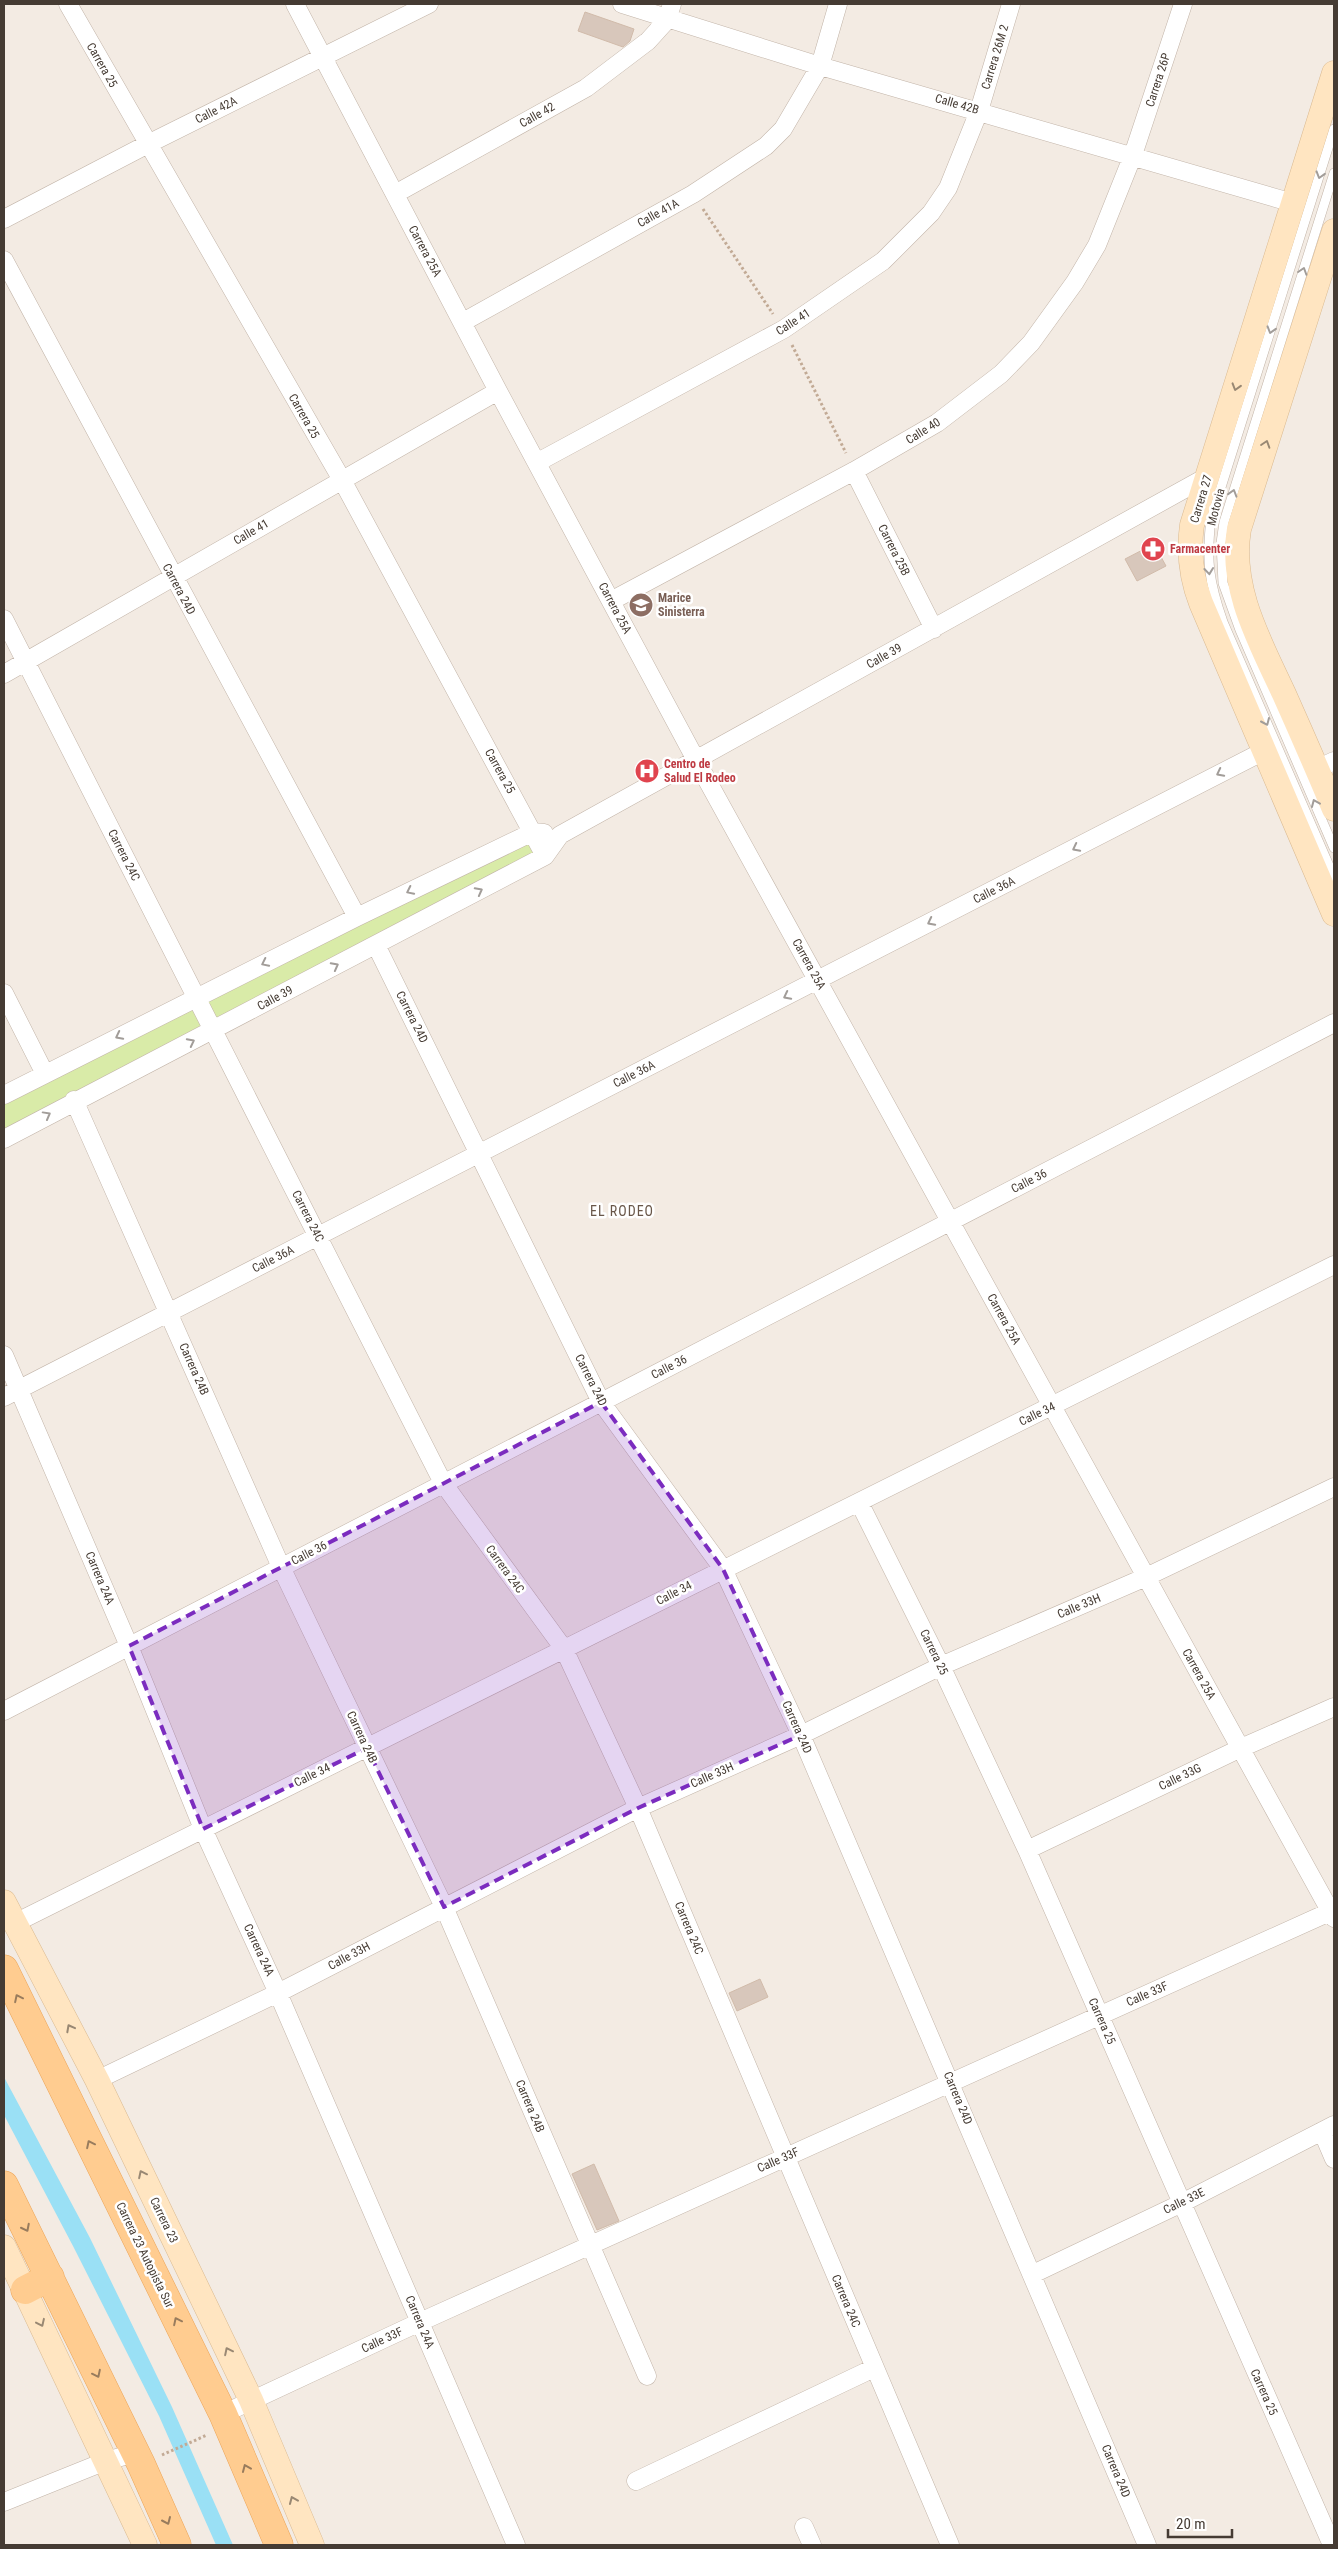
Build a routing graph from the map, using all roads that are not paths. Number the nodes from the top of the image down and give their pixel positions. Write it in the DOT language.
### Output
graph roads {
  1 [pos="68,4"];
  2 [pos="295,4"];
  3 [pos="429,4"];
  4 [pos="622,4"];
  5 [pos="838,4"];
  6 [pos="1011,4"];
  7 [pos="1183,4"];
  8 [pos="670,12"];
  9 [pos="322,57"];
  10 [pos="820,66"];
  11 [pos="1334,73"];
  12 [pos="980,111"];
  13 [pos="1334,129"];
  14 [pos="148,144"];
  15 [pos="1132,155"];
  16 [pos="1334,174"];
  17 [pos="395,194"];
  18 [pos="1293,203"];
  19 [pos="4,219"];
  20 [pos="1334,231"];
  21 [pos="4,260"];
  22 [pos="463,322"];
  23 [pos="498,391"];
  24 [pos="538,462"];
  25 [pos="854,471"];
  26 [pos="1208,476"];
  27 [pos="342,480"];
  28 [pos="173,577"];
  29 [pos="611,601"];
  30 [pos="4,618"];
  31 [pos="934,629"];
  32 [pos="25,662"];
  33 [pos="4,674"];
  34 [pos="1264,751"];
  35 [pos="696,760"];
  36 [pos="1326,765"];
  37 [pos="1334,809"];
  38 [pos="533,832"];
  39 [pos="560,835"];
  40 [pos="1334,848"];
  41 [pos="545,856"];
  42 [pos="1334,877"];
  43 [pos="1334,914"];
  44 [pos="357,917"];
  45 [pos="376,945"];
  46 [pos="818,980"];
  47 [pos="4,993"];
  48 [pos="197,997"];
  49 [pos="1334,1023"];
  50 [pos="214,1030"];
  51 [pos="45,1074"];
  52 [pos="4,1096"];
  53 [pos="74,1100"];
  54 [pos="4,1139"];
  55 [pos="480,1153"];
  56 [pos="951,1221"];
  57 [pos="318,1236"];
  58 [pos="1334,1265"];
  59 [pos="169,1312"];
  60 [pos="4,1355"];
  61 [pos="11,1393"];
  62 [pos="601,1402"];
  63 [pos="1052,1406"];
  64 [pos="444,1483"];
  65 [pos="1334,1487"];
  66 [pos="859,1502"];
  67 [pos="281,1567"];
  68 [pos="723,1569"];
  69 [pos="1146,1577"];
  70 [pos="129,1646"];
  71 [pos="564,1649"];
  72 [pos="941,1666"];
  73 [pos="1334,1707"];
  74 [pos="4,1710"];
  75 [pos="801,1735"];
  76 [pos="367,1748"];
  77 [pos="1241,1748"];
  78 [pos="638,1808"];
  79 [pos="203,1829"];
  80 [pos="1027,1850"];
  81 [pos="4,1902"];
  82 [pos="444,1907"];
  83 [pos="1333,1913"];
  84 [pos="14,1923"];
  85 [pos="4,1969"];
  86 [pos="278,1993"];
  87 [pos="1100,2015"];
  88 [pos="97,2080"];
  89 [pos="951,2082"];
  90 [pos="1328,2128"];
  91 [pos="785,2157"];
  92 [pos="1334,2158"];
  93 [pos="4,2185"];
  94 [pos="1182,2203"];
  95 [pos="591,2245"];
  96 [pos="4,2248"];
  97 [pos="1033,2274"];
  98 [pos="50,2277"];
  99 [pos="26,2290"];
  100 [pos="420,2322"];
  101 [pos="874,2368"];
  102 [pos="647,2376"];
  103 [pos="251,2400"];
  104 [pos="217,2424"];
  105 [pos="148,2454"];
  106 [pos="106,2460"];
  107 [pos="636,2480"];
  108 [pos="4,2502"];
  109 [pos="804,2527"];
  110 [pos="144,2545"];
  111 [pos="177,2545"];
  112 [pos="279,2545"];
  113 [pos="312,2545"];
  114 [pos="516,2545"];
  115 [pos="812,2545"];
  116 [pos="950,2545"];
  117 [pos="1147,2545"];
  118 [pos="1332,2545"];
  1 -- 14 [label="street, Carrera 25"];
  2 -- 9 [label="street, Carrera 25A"];
  3 -- 9 [label="street, Calle 42A"];
  4 -- 8 [label="street, Calle 42B"];
  5 -- 10 [label="street, Calle 41A"];
  6 -- 12 [label="street, Carrera 26M 2"];
  7 -- 15 [label="street, Carrera 26P"];
  8 -- 10 [label="street, Calle 42B"];
  8 -- 17 [label="street, Calle 42"];
  9 -- 14 [label="street, Calle 42A"];
  9 -- 17 [label="street, Carrera 25A"];
  10 -- 12 [label="street, Calle 42B"];
  10 -- 22 [label="street, Calle 41A"];
  11 -- 18 [label="street, Carrera 27"];
  12 -- 15 [label="street, Calle 42B"];
  12 -- 24 [label="street, Calle 41"];
  13 -- 42 [label="lane, Motovia, one-way"];
  14 -- 19 [label="street, Calle 42A"];
  14 -- 27 [label="street, Carrera 25"];
  15 -- 18 [label="street, Calle 42B"];
  15 -- 25 [label="street, Calle 40"];
  40 -- 16 [label="lane, Motovia, one-way"];
  17 -- 22 [label="street, Carrera 25A"];
  18 -- 26 [label="street, Carrera 27, one-way"];
  36 -- 20 [label="street, one-way"];
  21 -- 28 [label="street, Carrera 24D"];
  22 -- 23 [label="street, Carrera 25A"];
  23 -- 24 [label="street, Carrera 25A"];
  23 -- 27 [label="street, Calle 41"];
  24 -- 29 [label="street, Carrera 25A"];
  25 -- 29 [label="street, Calle 40"];
  25 -- 31 [label="street, Carrera 25B"];
  26 -- 31 [label="street, Calle 39"];
  26 -- 34 [label="street, Carrera 27"];
  27 -- 28 [label="street, Calle 41"];
  27 -- 38 [label="street, Carrera 25"];
  28 -- 32 [label="street, Calle 41"];
  28 -- 44 [label="street, Carrera 24D"];
  29 -- 35 [label="street, Carrera 25A"];
  30 -- 32 [label="street, Carrera 24C"];
  31 -- 35 [label="street, Calle 39"];
  32 -- 33 [label="street, Calle 41"];
  32 -- 48 [label="street, Carrera 24C"];
  34 -- 43 [label="street, Carrera 27"];
  34 -- 46 [label="street, Calle 36A, one-way"];
  35 -- 39 [label="street, Calle 39"];
  35 -- 46 [label="street, Carrera 25A"];
  36 -- 37 [label="street"];
  38 -- 39 [label="street"];
  38 -- 41 [label="street"];
  38 -- 44 [label="street, one-way"];
  39 -- 41 [label="street, Calle 39"];
  45 -- 41 [label="street, Calle 39, one-way"];
  44 -- 48 [label="street, one-way"];
  50 -- 45 [label="street, Calle 39, one-way"];
  45 -- 55 [label="street, Carrera 24D"];
  46 -- 55 [label="street, Calle 36A, one-way"];
  46 -- 56 [label="street, Carrera 25A"];
  47 -- 51 [label="street"];
  48 -- 50 [label="street, Carrera 24C"];
  48 -- 51 [label="street, one-way"];
  49 -- 56 [label="street, Calle 36"];
  53 -- 50 [label="street, Calle 39, one-way"];
  50 -- 57 [label="street, Carrera 24C"];
  51 -- 52 [label="street"];
  54 -- 53 [label="street, Calle 39, one-way"];
  53 -- 59 [label="street, Carrera 24B"];
  55 -- 57 [label="street, Calle 36A"];
  55 -- 62 [label="street, Carrera 24D"];
  56 -- 62 [label="street, Calle 36"];
  56 -- 63 [label="street, Carrera 25A"];
  57 -- 59 [label="street, Calle 36A"];
  57 -- 64 [label="street, Carrera 24C"];
  58 -- 63 [label="street, Calle 34"];
  59 -- 61 [label="street, Calle 36A"];
  59 -- 67 [label="street, Carrera 24B"];
  60 -- 61 [label="street, Carrera 24A"];
  61 -- 70 [label="street, Carrera 24A"];
  62 -- 64 [label="street, Calle 36"];
  62 -- 68 [label="street, Carrera 24D"];
  63 -- 66 [label="street, Calle 34"];
  63 -- 69 [label="street, Carrera 25A"];
  64 -- 67 [label="street, Calle 36"];
  64 -- 71 [label="street, Carrera 24C"];
  65 -- 69 [label="street, Calle 33H"];
  66 -- 68 [label="street, Calle 34"];
  66 -- 72 [label="street, Carrera 25"];
  67 -- 70 [label="street, Calle 36"];
  67 -- 76 [label="street, Carrera 24B"];
  68 -- 71 [label="street, Calle 34"];
  68 -- 75 [label="street, Carrera 24D"];
  69 -- 72 [label="street, Calle 33H"];
  69 -- 77 [label="street, Carrera 25A"];
  70 -- 74 [label="street, Calle 36"];
  70 -- 79 [label="street, Carrera 24A"];
  71 -- 76 [label="street, Calle 34"];
  71 -- 78 [label="street, Carrera 24C"];
  72 -- 75 [label="street, Calle 33H"];
  72 -- 80 [label="street, Carrera 25"];
  73 -- 77 [label="street, Calle 33G"];
  75 -- 78 [label="street, Calle 33H"];
  75 -- 89 [label="street, Carrera 24D"];
  76 -- 79 [label="street, Calle 34"];
  76 -- 82 [label="street, Carrera 24B"];
  77 -- 80 [label="street, Calle 33G"];
  77 -- 83 [label="street, Carrera 25A"];
  78 -- 82 [label="street, Calle 33H"];
  78 -- 91 [label="street, Carrera 24C"];
  79 -- 84 [label="street, Calle 34"];
  79 -- 86 [label="street, Carrera 24A"];
  80 -- 87 [label="street, Carrera 25"];
  81 -- 84 [label="street, Carrera 23"];
  82 -- 86 [label="street, Calle 33H"];
  82 -- 95 [label="street, Carrera 24B"];
  83 -- 87 [label="street, Calle 33F"];
  88 -- 84 [label="street, Carrera 23, one-way"];
  104 -- 85 [label="main road, Carrera 23 Autopista Sur, one-way"];
  86 -- 88 [label="street, Calle 33H"];
  86 -- 100 [label="street, Carrera 24A"];
  87 -- 89 [label="street, Calle 33F"];
  87 -- 94 [label="street, Carrera 25"];
  103 -- 88 [label="street, Carrera 23, one-way"];
  89 -- 91 [label="street, Calle 33F"];
  89 -- 97 [label="street, Carrera 24D"];
  90 -- 92 [label="street"];
  90 -- 94 [label="street, Calle 33E"];
  91 -- 95 [label="street, Calle 33F"];
  91 -- 101 [label="street, Carrera 24C"];
  93 -- 98 [label="main road, one-way"];
  94 -- 97 [label="street, Calle 33E"];
  94 -- 118 [label="street, Carrera 25"];
  95 -- 100 [label="street, Calle 33F"];
  95 -- 102 [label="street, Carrera 24B"];
  96 -- 99 [label="street"];
  97 -- 117 [label="street, Carrera 24D"];
  98 -- 99 [label="main road"];
  98 -- 105 [label="main road, one-way"];
  99 -- 106 [label="street, one-way"];
  100 -- 103 [label="street, Calle 33F"];
  100 -- 114 [label="street, Carrera 24A"];
  101 -- 107 [label="street"];
  101 -- 116 [label="street, Carrera 24C"];
  103 -- 104 [label="street, Calle 33F"];
  113 -- 103 [label="street, Carrera 23, one-way"];
  112 -- 104 [label="main road, Carrera 23 Autopista Sur, one-way"];
  105 -- 106 [label="street"];
  105 -- 111 [label="main road, one-way"];
  106 -- 108 [label="street"];
  106 -- 110 [label="street"];
  109 -- 115 [label="street"];
}
